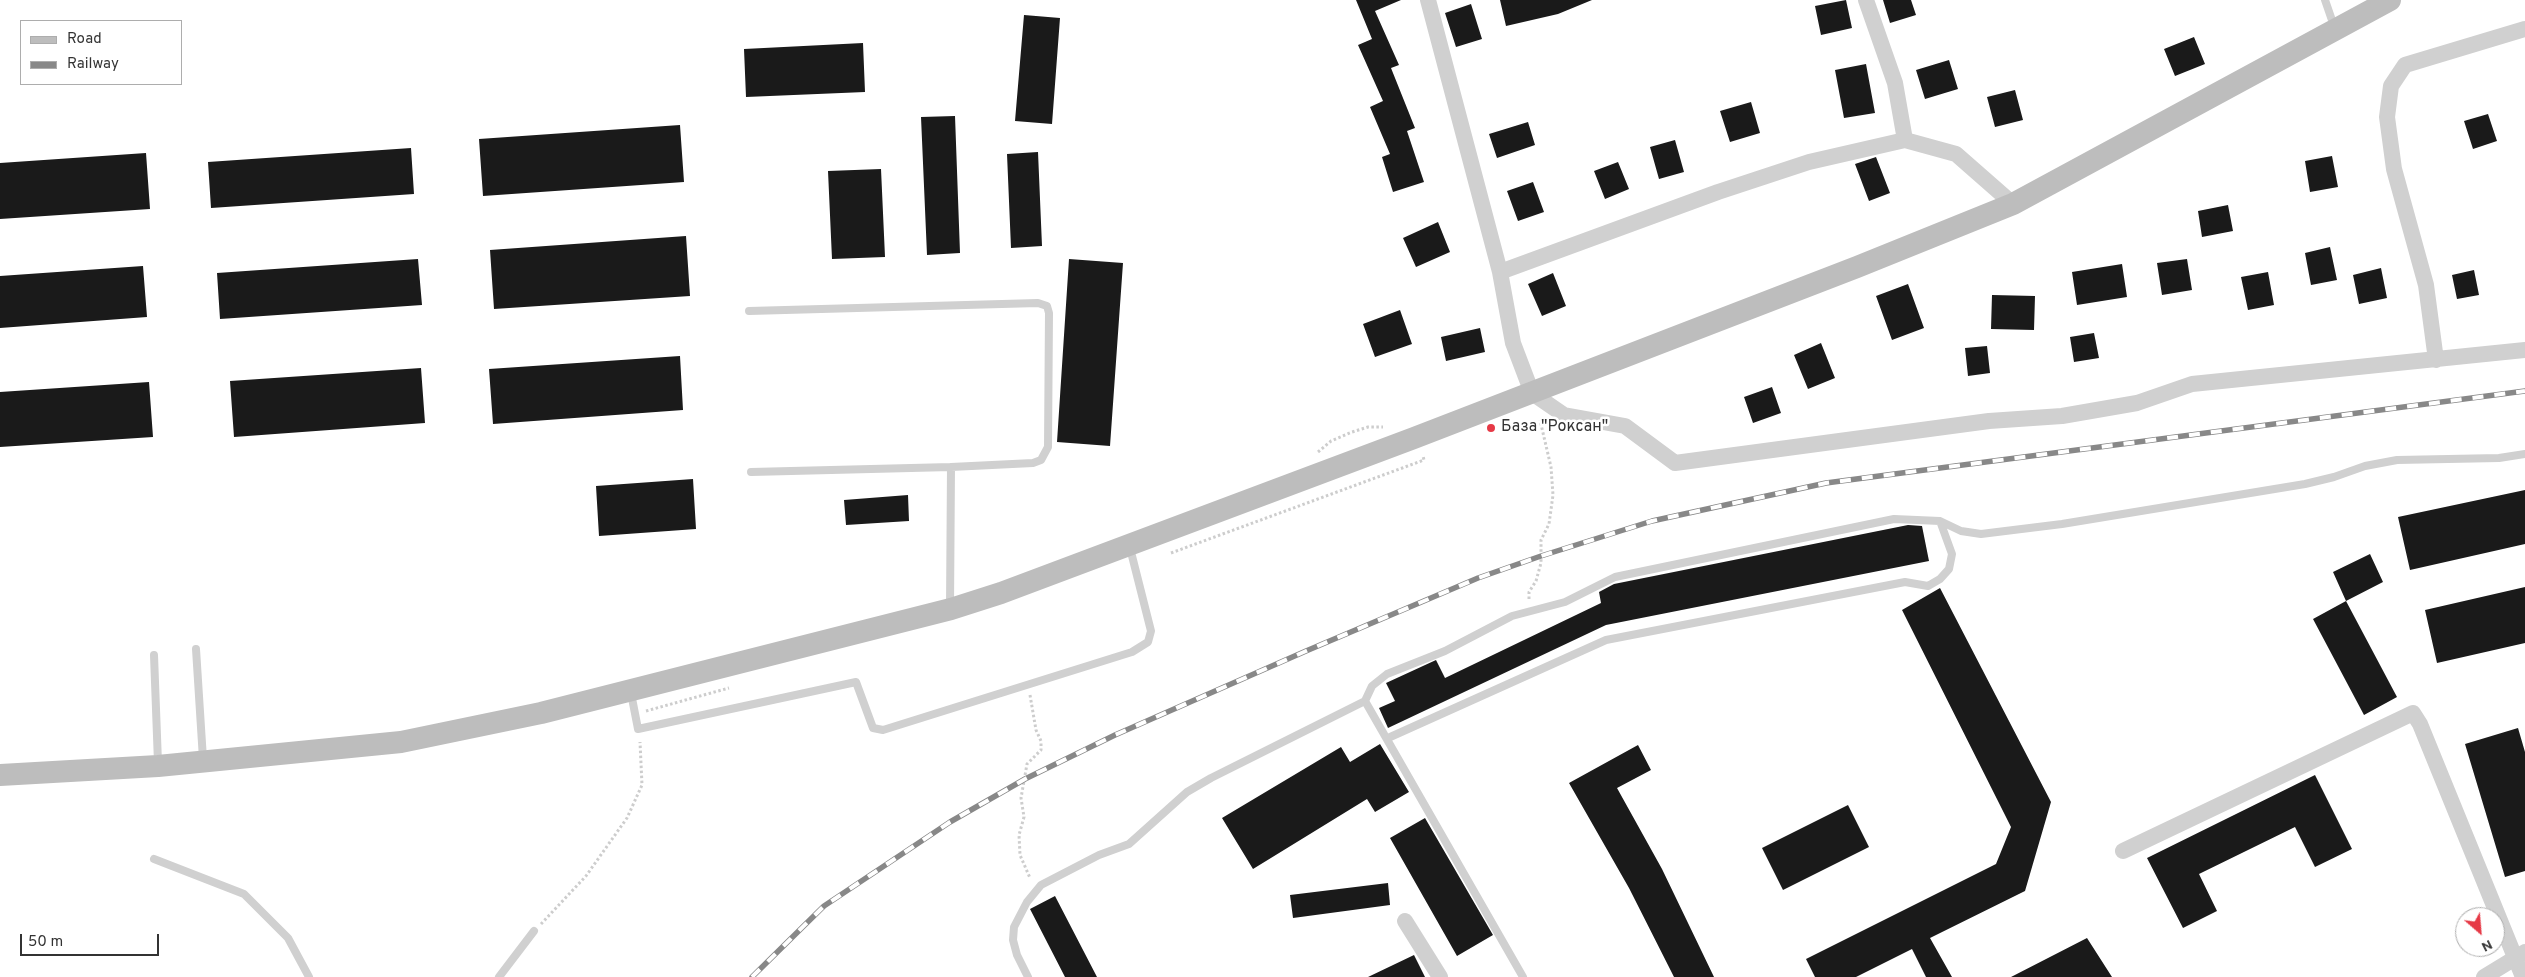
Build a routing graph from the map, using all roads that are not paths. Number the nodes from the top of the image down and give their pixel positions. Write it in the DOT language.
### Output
graph roads {
  1 [pos="1428,0"];
  2 [pos="1866,0"];
  3 [pos="2325,0"];
  4 [pos="2390,0"];
  5 [pos="2525,28"];
  6 [pos="2336,29"];
  7 [pos="1905,140"];
  8 [pos="2012,204"];
  9 [pos="1500,272"];
  10 [pos="748,311"];
  11 [pos="2525,350"];
  12 [pos="2436,360"];
  13 [pos="1532,392"];
  14 [pos="2525,454"];
  15 [pos="951,467"];
  16 [pos="751,472"];
  17 [pos="1940,521"];
  18 [pos="1129,543"];
  19 [pos="951,609"];
  20 [pos="196,649"];
  21 [pos="154,655"];
  22 [pos="630,690"];
  23 [pos="1366,701"];
  24 [pos="1388,738"];
  25 [pos="203,762"];
  26 [pos="158,766"];
  27 [pos="0,775"];
  28 [pos="2122,851"];
  29 [pos="154,859"];
  30 [pos="1405,921"];
  31 [pos="534,931"];
  32 [pos="2520,955"];
  33 [pos="309,977"];
  34 [pos="499,977"];
  35 [pos="1028,977"];
  36 [pos="1440,977"];
  37 [pos="1523,977"];
  38 [pos="2484,977"];
  39 [pos="2523,977"];
  1 -- 9 [label="street"];
  2 -- 7 [label="street"];
  3 -- 6 [label="lane"];
  4 -- 6 [label="street"];
  5 -- 12 [label="street"];
  6 -- 8 [label="street"];
  7 -- 8 [label="street"];
  7 -- 9 [label="street"];
  8 -- 13 [label="street"];
  9 -- 13 [label="street"];
  10 -- 15 [label="lane"];
  11 -- 12 [label="street"];
  12 -- 13 [label="street"];
  13 -- 18 [label="street"];
  14 -- 17 [label="lane"];
  15 -- 16 [label="lane"];
  15 -- 19 [label="lane"];
  17 -- 23 [label="lane"];
  17 -- 24 [label="lane"];
  18 -- 19 [label="street"];
  18 -- 22 [label="lane"];
  19 -- 22 [label="street"];
  20 -- 25 [label="lane"];
  21 -- 26 [label="lane"];
  22 -- 25 [label="street"];
  23 -- 24 [label="lane"];
  23 -- 35 [label="lane"];
  24 -- 37 [label="lane"];
  25 -- 26 [label="street"];
  26 -- 27 [label="street"];
  28 -- 32 [label="street"];
  29 -- 33 [label="lane"];
  30 -- 36 [label="street"];
  31 -- 34 [label="lane"];
  32 -- 38 [label="street"];
  32 -- 39 [label="street"];
}
